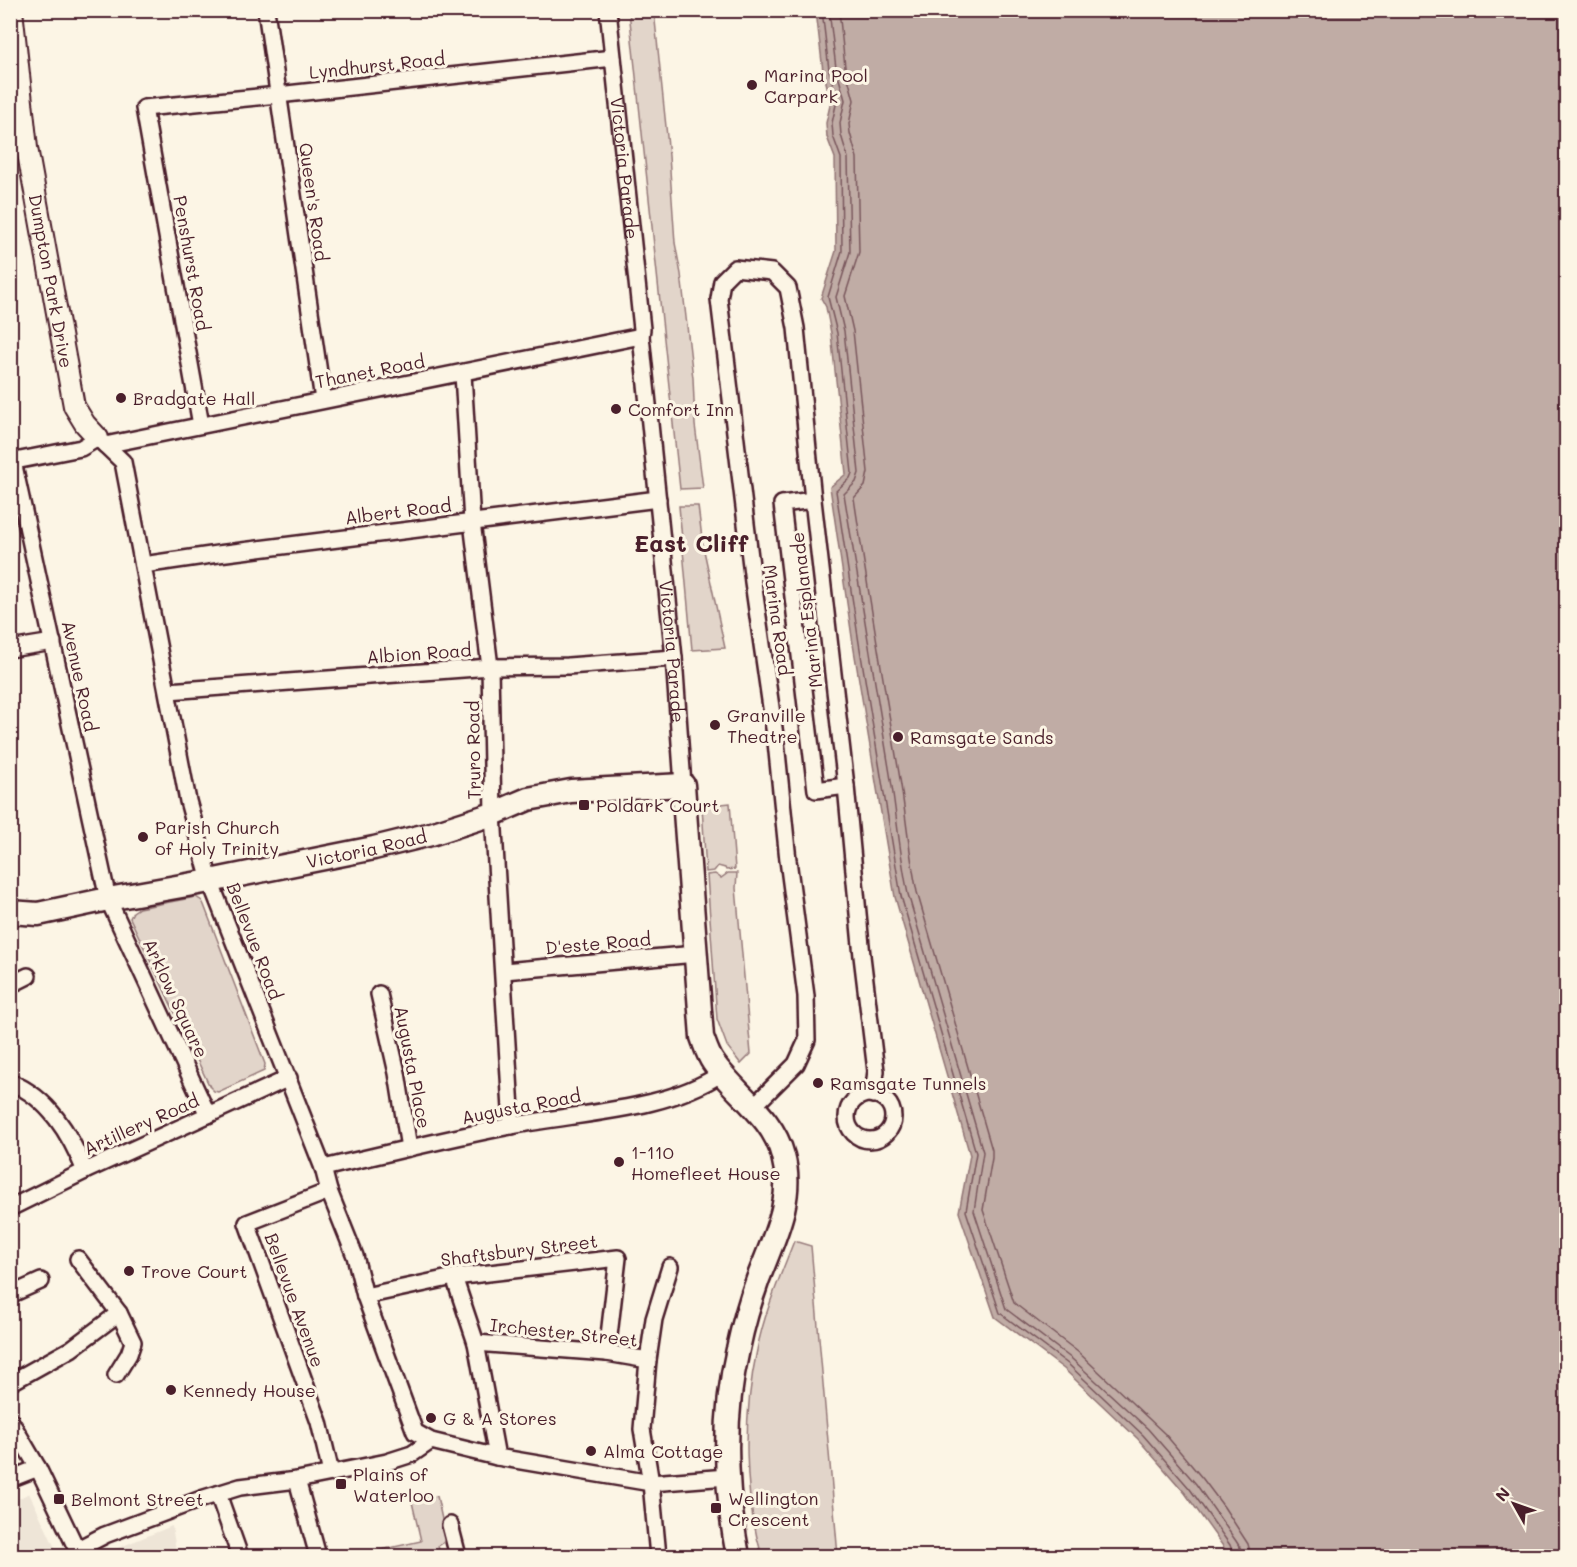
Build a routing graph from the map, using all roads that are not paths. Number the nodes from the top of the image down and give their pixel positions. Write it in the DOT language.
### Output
graph roads {
  1 [pos="12,10"];
  2 [pos="266,10"];
  3 [pos="608,10"];
  4 [pos="13,46"];
  5 [pos="613,58"];
  6 [pos="278,95"];
  7 [pos="144,108"];
  8 [pos="735,268"];
  9 [pos="641,336"];
  10 [pos="463,374"];
  11 [pos="323,400"];
  12 [pos="201,425"];
  13 [pos="102,442"];
  14 [pos="12,461"];
  15 [pos="658,499"];
  16 [pos="813,500"];
  17 [pos="472,522"];
  18 [pos="143,565"];
  19 [pos="53,642"];
  20 [pos="10,649"];
  21 [pos="674,658"];
  22 [pos="490,667"];
  23 [pos="168,691"];
  24 [pos="683,785"];
  25 [pos="846,786"];
  26 [pos="493,814"];
  27 [pos="210,881"];
  28 [pos="108,898"];
  29 [pos="11,911"];
  30 [pos="696,954"];
  31 [pos="504,971"];
  32 [pos="28,976"];
  33 [pos="10,982"];
  34 [pos="379,994"];
  35 [pos="722,1073"];
  36 [pos="289,1078"];
  37 [pos="10,1082"];
  38 [pos="873,1095"];
  39 [pos="753,1107"];
  40 [pos="208,1115"];
  41 [pos="512,1126"];
  42 [pos="409,1148"];
  43 [pos="323,1168"];
  44 [pos="85,1171"];
  45 [pos="328,1191"];
  46 [pos="10,1208"];
  47 [pos="78,1259"];
  48 [pos="670,1267"];
  49 [pos="454,1277"];
  50 [pos="40,1281"];
  51 [pos="10,1294"];
  52 [pos="365,1296"];
  53 [pos="119,1313"];
  54 [pos="476,1343"];
  55 [pos="607,1353"];
  56 [pos="648,1360"];
  57 [pos="116,1375"];
  58 [pos="10,1383"];
  59 [pos="10,1420"];
  60 [pos="430,1442"];
  61 [pos="497,1456"];
  62 [pos="38,1468"];
  63 [pos="331,1473"];
  64 [pos="727,1477"];
  65 [pos="10,1479"];
  66 [pos="297,1480"];
  67 [pos="651,1483"];
  68 [pos="218,1494"];
  69 [pos="450,1525"];
  70 [pos="79,1553"];
  71 [pos="240,1557"];
  72 [pos="318,1557"];
  73 [pos="458,1557"];
  74 [pos="658,1557"];
  75 [pos="738,1557"];
  1 -- 4 [label="street, Dumpton Park Drive"];
  2 -- 6 [label="street, Queen's Road"];
  3 -- 5 [label="street, Victoria Parade"];
  4 -- 13 [label="street, Dumpton Park Drive"];
  5 -- 6 [label="street, Lyndhurst Road"];
  5 -- 9 [label="street, Victoria Parade"];
  6 -- 7 [label="street, Lyndhurst Road"];
  6 -- 11 [label="street, Queen's Road"];
  7 -- 12 [label="street, Penshurst Road"];
  8 -- 16 [label="street, Marina Esplanade"];
  8 -- 39 [label="street, Marina Road"];
  9 -- 10 [label="street, Thanet Road"];
  9 -- 15 [label="street, Victoria Parade"];
  10 -- 11 [label="street, Thanet Road"];
  10 -- 17 [label="street, Truro Road"];
  11 -- 12 [label="street, Thanet Road"];
  12 -- 13 [label="street, Thanet Road"];
  13 -- 14 [label="street, Thanet Road"];
  13 -- 18 [label="street, Bellevue Road"];
  14 -- 19 [label="street, Avenue Road"];
  15 -- 17 [label="street, Albert Road"];
  15 -- 21 [label="street, Victoria Parade"];
  16 -- 25 [label="street, Marina Esplanade"];
  16 -- 25 [label="street"];
  17 -- 18 [label="street, Albert Road"];
  17 -- 22 [label="street, Truro Road"];
  18 -- 23 [label="street, Bellevue Road"];
  19 -- 20 [label="street"];
  19 -- 28 [label="street, Avenue Road"];
  21 -- 22 [label="street, Albion Road"];
  21 -- 24 [label="street, Victoria Parade"];
  22 -- 23 [label="street, Albion Road"];
  22 -- 26 [label="street, Truro Road"];
  23 -- 27 [label="street, Bellevue Road"];
  24 -- 26 [label="main road, Victoria Road"];
  24 -- 30 [label="main road, Victoria Parade"];
  25 -- 38 [label="street, Marina Esplanade"];
  26 -- 27 [label="main road, Victoria Road"];
  26 -- 31 [label="street, Truro Road"];
  27 -- 28 [label="main road, Victoria Road"];
  27 -- 36 [label="street, Bellevue Road"];
  28 -- 29 [label="main road, Victoria Road"];
  28 -- 40 [label="street, Arklow Square"];
  30 -- 31 [label="street, D'este Road"];
  30 -- 35 [label="main road, Victoria Parade"];
  31 -- 41 [label="street, Truro Road"];
  32 -- 33 [label="street"];
  34 -- 42 [label="street, Augusta Place"];
  35 -- 39 [label="main road"];
  35 -- 41 [label="street, Augusta Road"];
  36 -- 40 [label="street, Artillery Road"];
  36 -- 43 [label="street, Bellevue Road"];
  37 -- 44 [label="street"];
  39 -- 64 [label="main road"];
  40 -- 44 [label="street, Artillery Road"];
  41 -- 42 [label="street, Augusta Road"];
  42 -- 43 [label="street, Augusta Road"];
  43 -- 45 [label="street, Bellevue Road"];
  44 -- 46 [label="street, Artillery Road"];
  45 -- 52 [label="street, Bellevue Road"];
  45 -- 63 [label="street, Bellevue Avenue"];
  47 -- 53 [label="street"];
  48 -- 56 [label="street"];
  49 -- 52 [label="street, Shaftsbury Street"];
  49 -- 54 [label="street"];
  49 -- 55 [label="street, Shaftsbury Street"];
  50 -- 51 [label="street"];
  52 -- 60 [label="street, Bellevue Road"];
  53 -- 57 [label="street"];
  53 -- 58 [label="street"];
  54 -- 55 [label="street, Irchester Street"];
  54 -- 61 [label="street"];
  55 -- 56 [label="street, Irchester Street"];
  56 -- 67 [label="street"];
  59 -- 62 [label="street"];
  60 -- 61 [label="street"];
  60 -- 63 [label="street"];
  61 -- 67 [label="street"];
  62 -- 65 [label="street"];
  62 -- 70 [label="street"];
  63 -- 66 [label="street"];
  64 -- 67 [label="street"];
  64 -- 75 [label="main road"];
  66 -- 68 [label="street"];
  66 -- 72 [label="street"];
  67 -- 74 [label="street"];
  68 -- 70 [label="street"];
  68 -- 71 [label="street"];
  69 -- 73 [label="street"];
}
